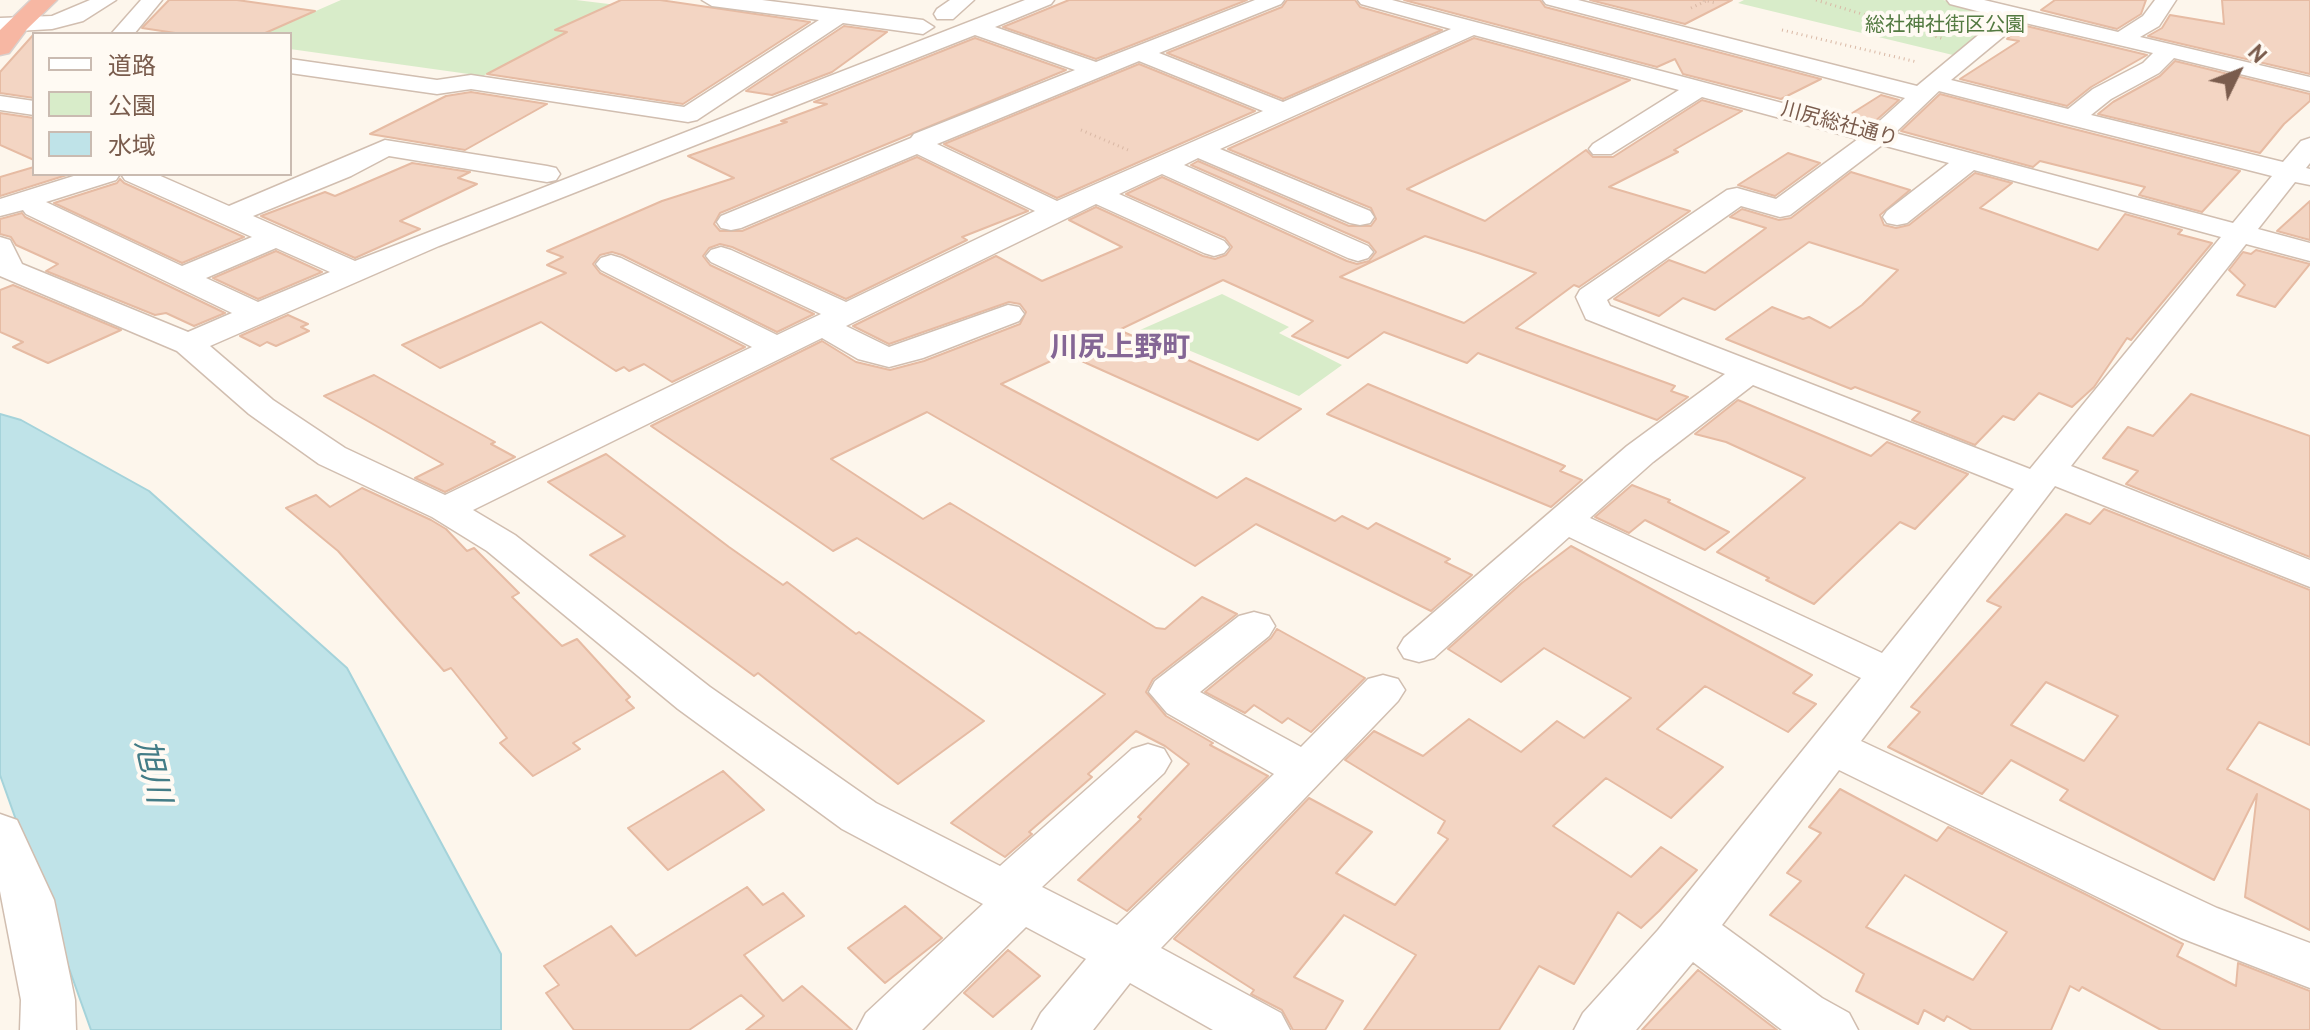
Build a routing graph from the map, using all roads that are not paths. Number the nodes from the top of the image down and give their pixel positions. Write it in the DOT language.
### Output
graph roads {
  1 [pos="45,0"];
  2 [pos="106,0"];
  3 [pos="131,0"];
  4 [pos="152,0"];
  5 [pos="712,0"];
  6 [pos="817,0"];
  7 [pos="964,0"];
  8 [pos="1044,0"];
  9 [pos="1274,0"];
  10 [pos="1368,0"];
  11 [pos="1553,0"];
  12 [pos="1957,0"];
  13 [pos="2166,0"];
  14 [pos="2018,13"];
  15 [pos="945,14"];
  16 [pos="9,16"];
  17 [pos="840,16"];
  18 [pos="980,25"];
  19 [pos="923,27"];
  20 [pos="1472,28"];
  21 [pos="99,32"];
  22 [pos="124,32"];
  23 [pos="1701,37"];
  24 [pos="2125,37"];
  25 [pos="0,47"];
  26 [pos="2171,49"];
  27 [pos="1138,53"];
  28 [pos="292,66"];
  29 [pos="1096,70"];
  30 [pos="1638,72"];
  31 [pos="292,81"];
  32 [pos="1936,82"];
  33 [pos="2310,84"];
  34 [pos="1699,88"];
  35 [pos="0,103"];
  36 [pos="465,107"];
  37 [pos="32,108"];
  38 [pos="1284,111"];
  39 [pos="2072,118"];
  40 [pos="639,132"];
  41 [pos="1878,136"];
  42 [pos="686,139"];
  43 [pos="924,142"];
  44 [pos="1198,149"];
  45 [pos="1602,149"];
  46 [pos="1970,160"];
  47 [pos="2304,162"];
  48 [pos="1163,165"];
  49 [pos="547,174"];
  50 [pos="101,176"];
  51 [pos="139,176"];
  52 [pos="1097,194"];
  53 [pos="0,208"];
  54 [pos="36,208"];
  55 [pos="1057,211"];
  56 [pos="229,216"];
  57 [pos="1360,217"];
  58 [pos="1897,217"];
  59 [pos="731,222"];
  60 [pos="71,224"];
  61 [pos="2239,233"];
  62 [pos="276,237"];
  63 [pos="1,247"];
  64 [pos="1214,247"];
  65 [pos="1358,252"];
  66 [pos="2310,252"];
  67 [pos="721,256"];
  68 [pos="611,264"];
  69 [pos="355,272"];
  70 [pos="182,277"];
  71 [pos="258,314"];
  72 [pos="1008,314"];
  73 [pos="832,318"];
  74 [pos="188,344"];
  75 [pos="775,346"];
  76 [pos="1749,372"];
  77 [pos="2044,478"];
  78 [pos="445,509"];
  79 [pos="1566,521"];
  80 [pos="2310,574"];
  81 [pos="1254,626"];
  82 [pos="1419,648"];
  83 [pos="1889,674"];
  84 [pos="1383,690"];
  85 [pos="1832,747"];
  86 [pos="1148,761"];
  87 [pos="1306,771"];
  88 [pos="0,833"];
  89 [pos="1012,896"];
  90 [pos="1689,929"];
  91 [pos="1123,953"];
  92 [pos="2310,966"];
  93 [pos="48,1030"];
  94 [pos="885,1030"];
  95 [pos="1060,1030"];
  96 [pos="1262,1030"];
  97 [pos="1602,1030"];
  98 [pos="1830,1030"];
  1 -- 16 [label="highway"];
  2 -- 16 [label="street"];
  3 -- 21 [label="street"];
  4 -- 22 [label="street"];
  5 -- 17 [label="street"];
  6 -- 15 [label="street"];
  7 -- 15 [label="street"];
  8 -- 18 [label="street"];
  9 -- 27 [label="street"];
  10 -- 20 [label="street, 川尻総社通り"];
  11 -- 23 [label="street"];
  12 -- 14 [label="street"];
  13 -- 24 [label="street"];
  14 -- 24 [label="street"];
  14 -- 32 [label="street"];
  15 -- 18 [label="street"];
  16 -- 25 [label="highway"];
  17 -- 19 [label="street"];
  17 -- 28 [label="street"];
  18 -- 29 [label="street"];
  18 -- 42 [label="street"];
  20 -- 30 [label="street, 川尻総社通り"];
  20 -- 38 [label="street"];
  23 -- 30 [label="street"];
  23 -- 32 [label="street"];
  24 -- 26 [label="street"];
  26 -- 33 [label="street"];
  26 -- 39 [label="street"];
  27 -- 29 [label="street"];
  27 -- 38 [label="street"];
  29 -- 43 [label="street"];
  30 -- 34 [label="street, 川尻総社通り"];
  31 -- 36 [label="street"];
  32 -- 39 [label="street"];
  32 -- 41 [label="street"];
  34 -- 41 [label="street, 川尻総社通り"];
  34 -- 45 [label="street"];
  35 -- 37 [label="street"];
  38 -- 44 [label="street"];
  39 -- 47 [label="street"];
  40 -- 42 [label="street"];
  41 -- 46 [label="street, 川尻総社通り"];
  41 -- 76 [label="street"];
  42 -- 69 [label="street"];
  43 -- 55 [label="street"];
  43 -- 59 [label="street"];
  44 -- 48 [label="street"];
  44 -- 57 [label="street"];
  46 -- 58 [label="street"];
  46 -- 61 [label="street, 川尻総社通り"];
  47 -- 61 [label="street"];
  48 -- 52 [label="street"];
  48 -- 65 [label="street"];
  49 -- 56 [label="street"];
  50 -- 53 [label="street"];
  51 -- 56 [label="street"];
  52 -- 55 [label="street"];
  52 -- 64 [label="street"];
  54 -- 60 [label="street"];
  55 -- 73 [label="street"];
  56 -- 62 [label="street"];
  60 -- 63 [label="street"];
  60 -- 70 [label="street"];
  61 -- 66 [label="street, 川尻総社通り"];
  61 -- 77 [label="street"];
  62 -- 69 [label="street"];
  62 -- 70 [label="street"];
  63 -- 74 [label="street"];
  67 -- 73 [label="street"];
  68 -- 75 [label="street"];
  69 -- 71 [label="street"];
  70 -- 71 [label="street"];
  71 -- 74 [label="street"];
  72 -- 73 [label="street"];
  73 -- 75 [label="street"];
  74 -- 78 [label="street"];
  75 -- 78 [label="street"];
  76 -- 77 [label="street"];
  76 -- 79 [label="street"];
  77 -- 80 [label="street"];
  77 -- 83 [label="street"];
  78 -- 89 [label="street"];
  79 -- 82 [label="street"];
  79 -- 83 [label="street"];
  81 -- 87 [label="street"];
  83 -- 85 [label="street"];
  84 -- 87 [label="street"];
  85 -- 90 [label="street"];
  85 -- 92 [label="street"];
  86 -- 89 [label="street"];
  87 -- 91 [label="street"];
  88 -- 93 [label="street"];
  89 -- 91 [label="street"];
  89 -- 94 [label="street"];
  90 -- 97 [label="street"];
  90 -- 98 [label="street"];
  91 -- 95 [label="street"];
  91 -- 96 [label="street"];
}
